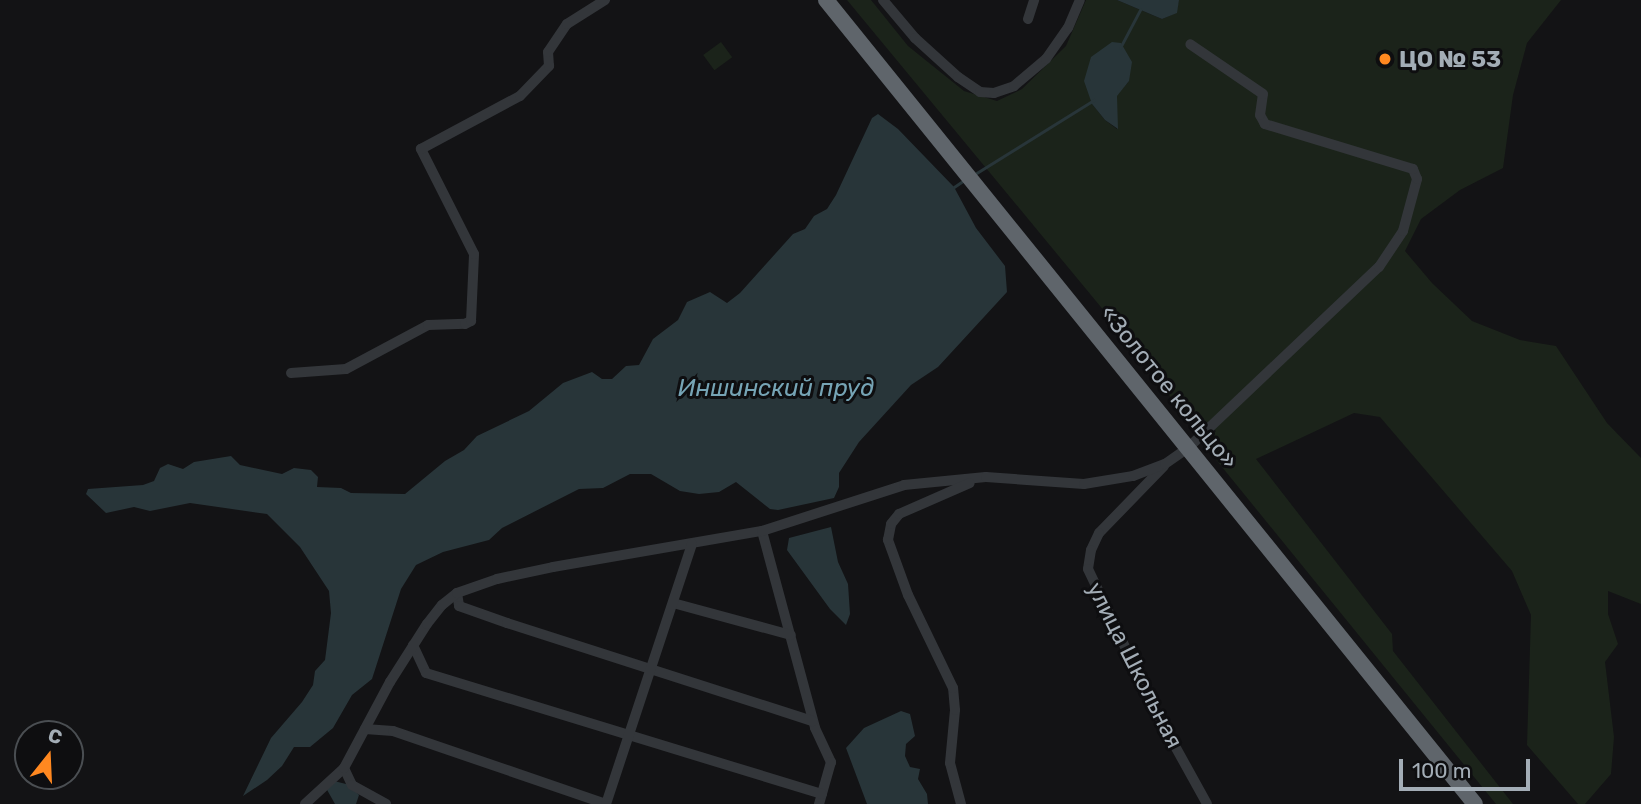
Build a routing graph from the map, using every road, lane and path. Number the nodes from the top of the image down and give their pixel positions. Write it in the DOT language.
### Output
graph roads {
  1 [pos="605,0"];
  2 [pos="826,0"];
  3 [pos="883,0"];
  4 [pos="1034,0"];
  5 [pos="1080,0"];
  6 [pos="1028,19"];
  7 [pos="1190,44"];
  8 [pos="291,373"];
  9 [pos="1189,447"];
  10 [pos="1166,464"];
  11 [pos="986,477"];
  12 [pos="762,531"];
  13 [pos="692,544"];
  14 [pos="457,593"];
  15 [pos="673,603"];
  16 [pos="791,635"];
  17 [pos="413,645"];
  18 [pos="651,669"];
  19 [pos="813,721"];
  20 [pos="365,729"];
  21 [pos="628,737"];
  22 [pos="344,768"];
  23 [pos="821,799"];
  24 [pos="305,804"];
  25 [pos="386,804"];
  26 [pos="606,804"];
  27 [pos="961,804"];
  28 [pos="1207,804"];
  29 [pos="1475,804"];
  1 -- 8 [label="street"];
  2 -- 9 [label="highway, «Золотое кольцо»"];
  3 -- 5 [label="street"];
  4 -- 6 [label="street"];
  7 -- 9 [label="street"];
  9 -- 10 [label="street"];
  9 -- 29 [label="highway, «Золотое кольцо»"];
  10 -- 11 [label="street"];
  10 -- 28 [label="street, улица Школьная"];
  11 -- 12 [label="street"];
  11 -- 27 [label="street"];
  12 -- 13 [label="street"];
  12 -- 16 [label="street"];
  13 -- 14 [label="street"];
  13 -- 15 [label="street"];
  14 -- 17 [label="street"];
  14 -- 18 [label="street"];
  15 -- 16 [label="street"];
  15 -- 18 [label="street"];
  16 -- 19 [label="street"];
  17 -- 20 [label="street"];
  17 -- 21 [label="street"];
  18 -- 19 [label="street"];
  18 -- 21 [label="street"];
  19 -- 23 [label="street"];
  20 -- 22 [label="street"];
  20 -- 26 [label="street"];
  21 -- 23 [label="street"];
  21 -- 26 [label="street"];
  22 -- 24 [label="street"];
  22 -- 25 [label="street"];
}
